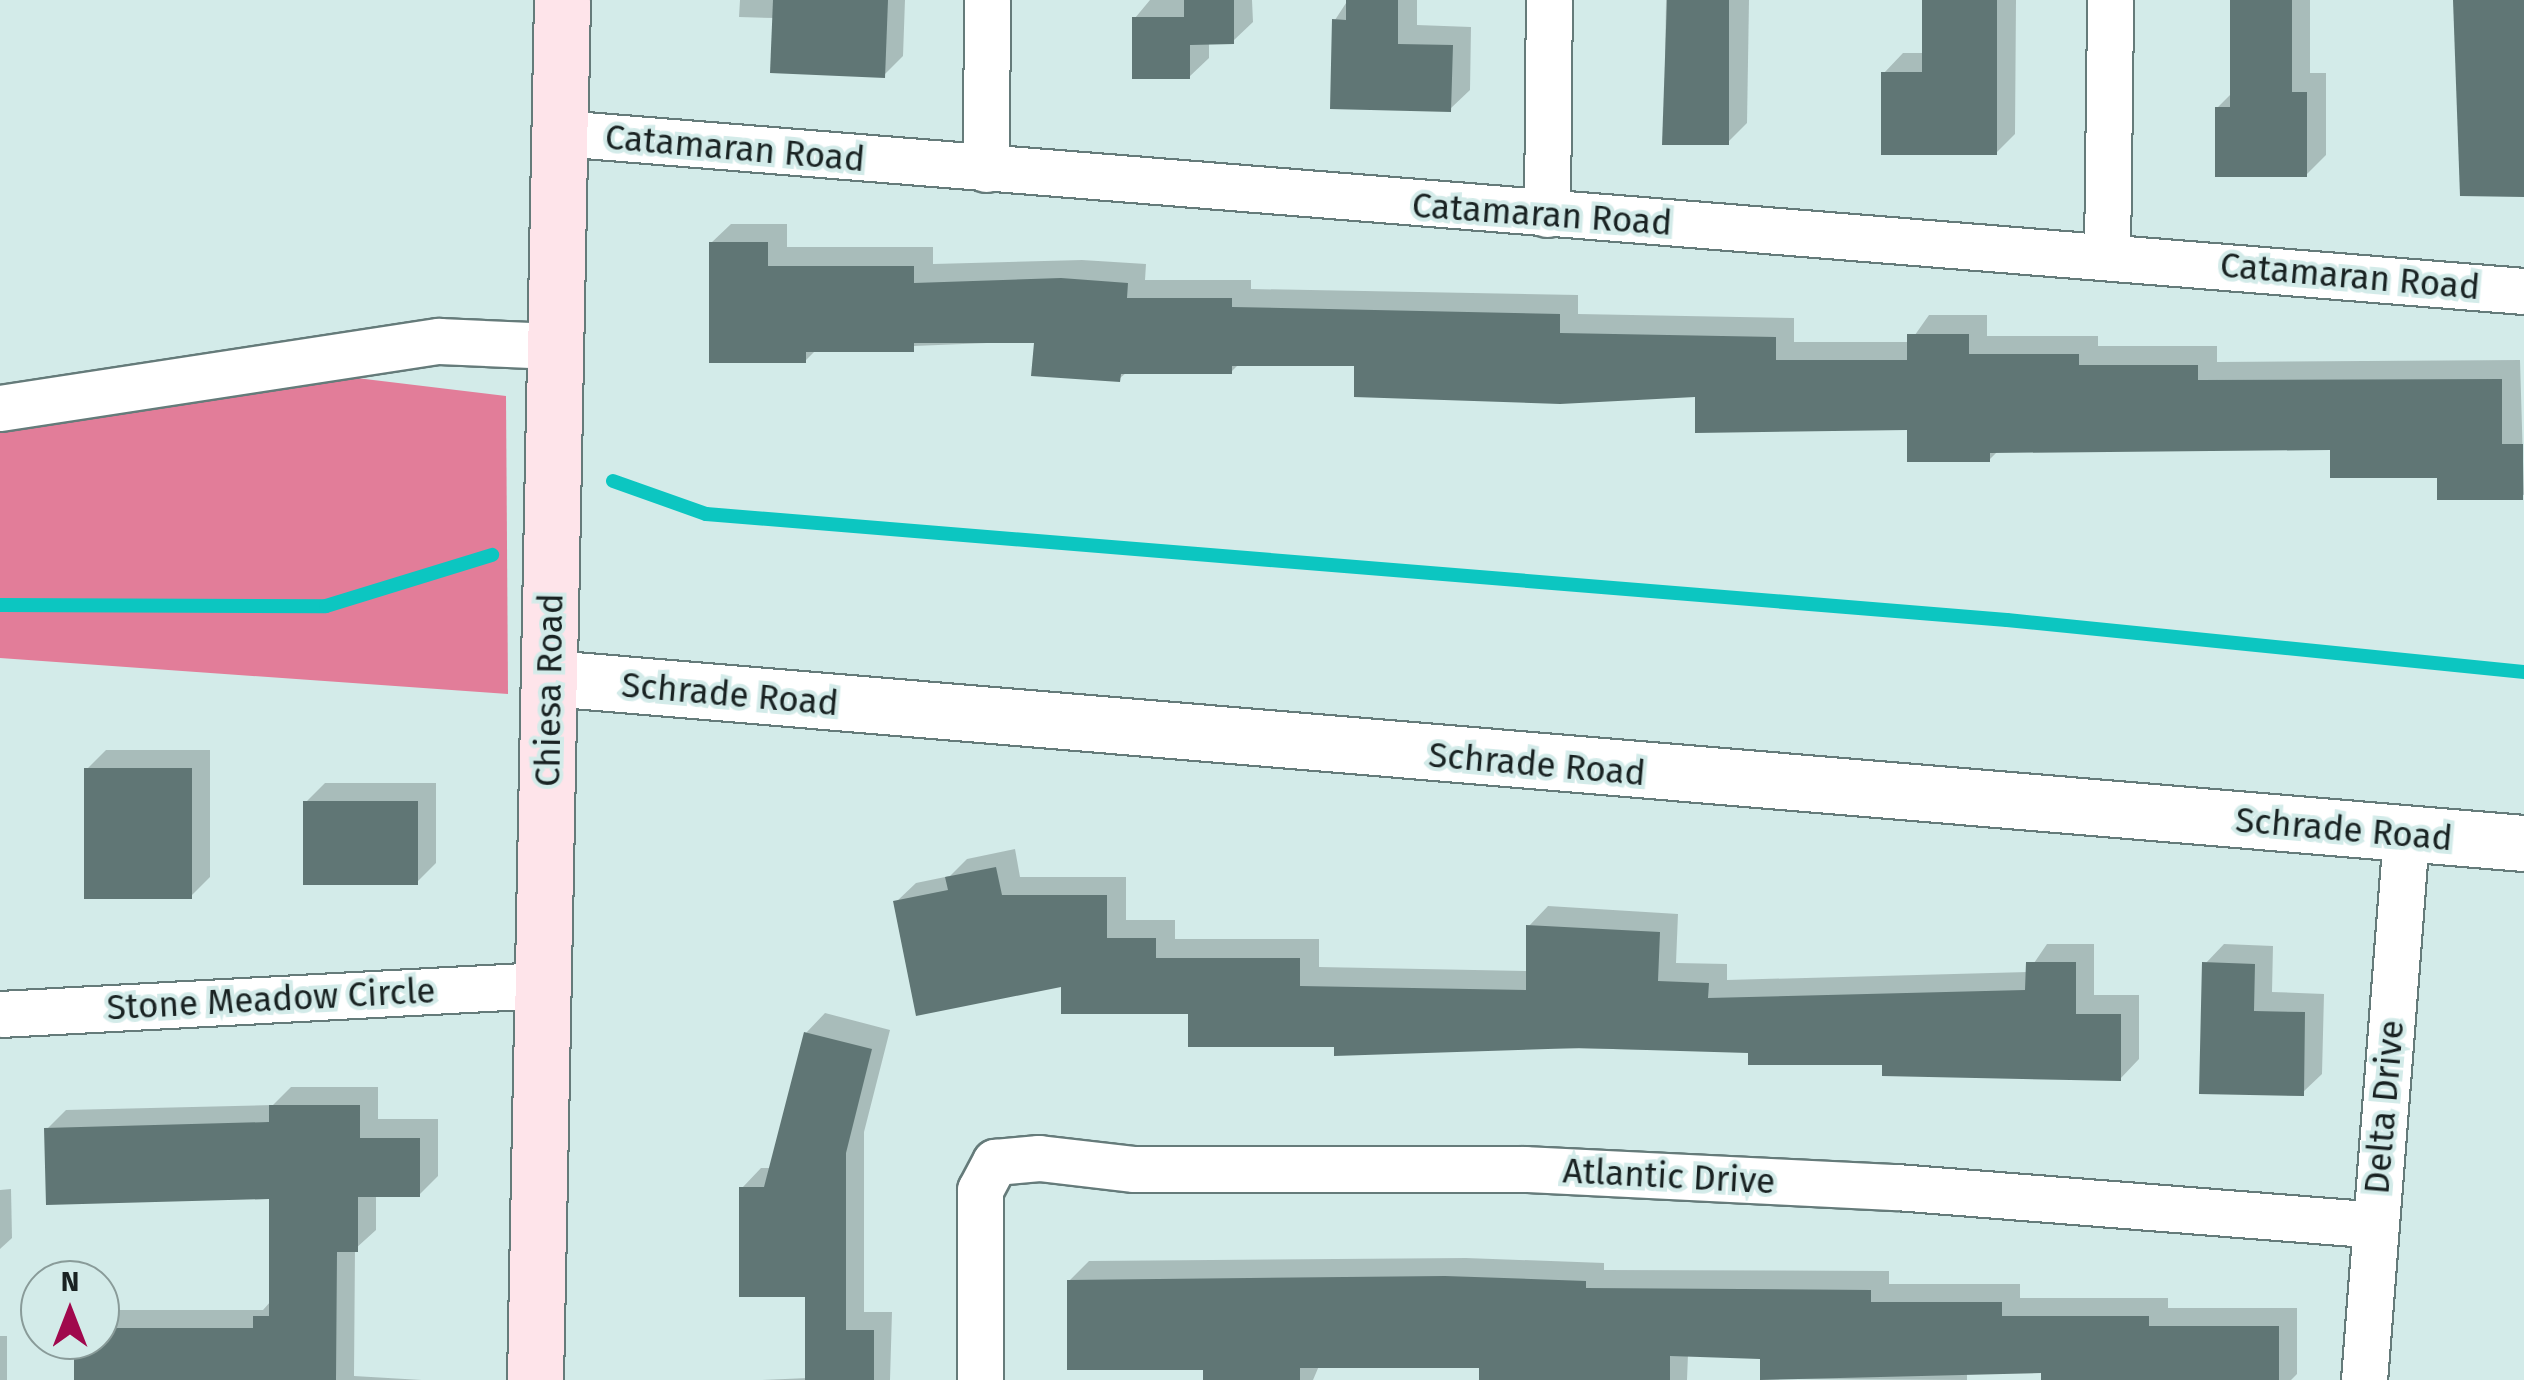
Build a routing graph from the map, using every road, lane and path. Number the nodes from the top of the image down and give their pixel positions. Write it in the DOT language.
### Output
graph roads {
  1 [pos="562,0"];
  2 [pos="987,0"];
  3 [pos="1549,0"];
  4 [pos="2110,0"];
  5 [pos="560,133"];
  6 [pos="986,168"];
  7 [pos="1548,214"];
  8 [pos="2107,256"];
  9 [pos="2524,290"];
  10 [pos="554,346"];
  11 [pos="0,408"];
  12 [pos="550,678"];
  13 [pos="2406,834"];
  14 [pos="2524,844"];
  15 [pos="543,985"];
  16 [pos="0,1014"];
  17 [pos="2375,1224"];
  18 [pos="535,1380"];
  19 [pos="980,1380"];
  20 [pos="2364,1380"];
  1 -- 5 [label="main road, Chiesa Road"];
  2 -- 6 [label="street"];
  3 -- 7 [label="street"];
  4 -- 8 [label="street"];
  5 -- 6 [label="street, Catamaran Road"];
  5 -- 10 [label="main road, Chiesa Road"];
  6 -- 7 [label="street, Catamaran Road"];
  7 -- 8 [label="street, Catamaran Road"];
  8 -- 9 [label="street, Catamaran Road"];
  10 -- 11 [label="street"];
  10 -- 12 [label="main road, Chiesa Road"];
  12 -- 13 [label="street, Schrade Road"];
  12 -- 15 [label="main road, Chiesa Road"];
  13 -- 14 [label="street, Schrade Road"];
  13 -- 17 [label="street, Delta Drive"];
  15 -- 16 [label="street, Stone Meadow Circle"];
  15 -- 18 [label="main road, Chiesa Road"];
  17 -- 19 [label="street, Atlantic Drive"];
  17 -- 20 [label="street, Delta Drive"];
}
